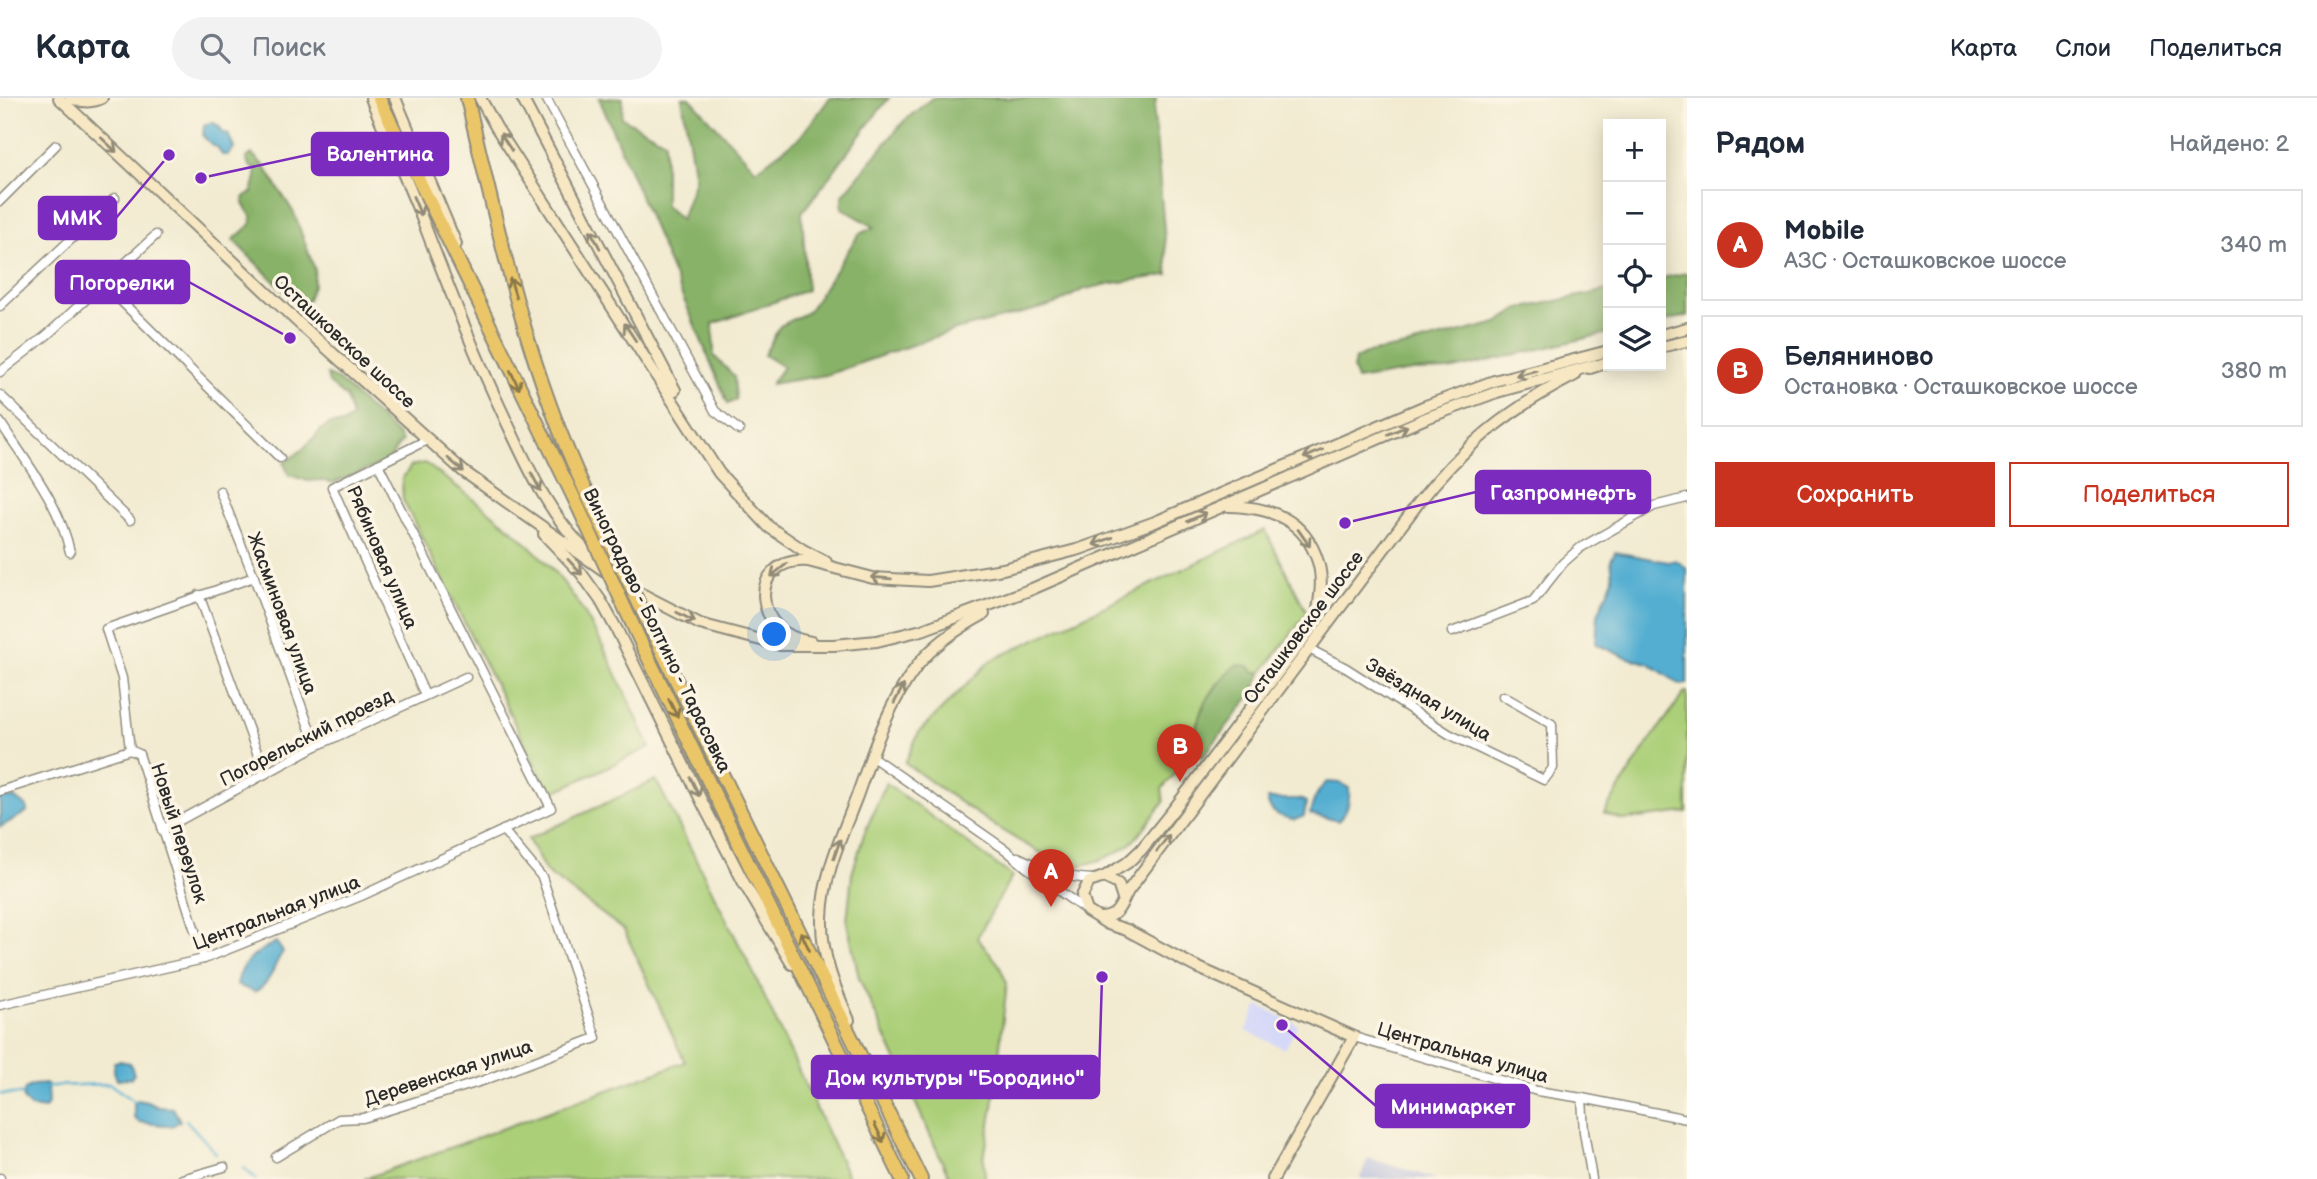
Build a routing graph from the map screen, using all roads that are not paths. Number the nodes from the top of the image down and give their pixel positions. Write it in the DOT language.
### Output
graph roads {
  1 [pos="60,98"];
  2 [pos="71,98"];
  3 [pos="102,98"];
  4 [pos="371,98"];
  5 [pos="379,98"];
  6 [pos="395,98"];
  7 [pos="467,98"];
  8 [pos="480,98"];
  9 [pos="522,98"];
  10 [pos="546,98"];
  11 [pos="56,145"];
  12 [pos="115,198"];
  13 [pos="0,201"];
  14 [pos="156,235"];
  15 [pos="104,284"];
  16 [pos="0,306"];
  17 [pos="1687,328"];
  18 [pos="1666,334"];
  19 [pos="1687,341"];
  20 [pos="1666,346"];
  21 [pos="502,352"];
  22 [pos="1603,355"];
  23 [pos="1594,361"];
  24 [pos="1603,362"];
  25 [pos="0,372"];
  26 [pos="0,395"];
  27 [pos="0,422"];
  28 [pos="739,430"];
  29 [pos="427,440"];
  30 [pos="280,458"];
  31 [pos="378,464"];
  32 [pos="719,473"];
  33 [pos="220,491"];
  34 [pos="1687,498"];
  35 [pos="1223,506"];
  36 [pos="528,517"];
  37 [pos="130,520"];
  38 [pos="70,552"];
  39 [pos="843,570"];
  40 [pos="254,577"];
  41 [pos="615,578"];
  42 [pos="199,595"];
  43 [pos="1014,596"];
  44 [pos="1452,632"];
  45 [pos="834,645"];
  46 [pos="1309,649"];
  47 [pos="466,677"];
  48 [pos="425,695"];
  49 [pos="1503,696"];
  50 [pos="316,746"];
  51 [pos="130,750"];
  52 [pos="871,756"];
  53 [pos="265,774"];
  54 [pos="0,791"];
  55 [pos="162,830"];
  56 [pos="503,830"];
  57 [pos="1006,850"];
  58 [pos="1099,878"];
  59 [pos="1122,904"];
  60 [pos="1092,914"];
  61 [pos="1127,930"];
  62 [pos="204,959"];
  63 [pos="0,1005"];
  64 [pos="826,1024"];
  65 [pos="1330,1026"];
  66 [pos="1354,1037"];
  67 [pos="1340,1062"];
  68 [pos="1582,1098"];
  69 [pos="1687,1119"];
  70 [pos="894,1122"];
  71 [pos="276,1157"];
  72 [pos="224,1167"];
  73 [pos="183,1179"];
  74 [pos="902,1179"];
  75 [pos="921,1179"];
  76 [pos="1273,1179"];
  77 [pos="1591,1179"];
  1 -- 29 [label="main road, Осташковское шоссе, one-way"];
  2 -- 3 [label="main road"];
  4 -- 41 [label="main road, one-way"];
  5 -- 21 [label="main road, Виноградово - Болтино - Тарасовка"];
  6 -- 21 [label="main road"];
  70 -- 7 [label="main road, Виноградово - Болтино - Тарасовка, one-way, bridge"];
  32 -- 8 [label="main road, one-way"];
  32 -- 9 [label="main road, one-way"];
  10 -- 28 [label="street"];
  11 -- 13 [label="street"];
  12 -- 16 [label="street"];
  14 -- 15 [label="street"];
  15 -- 25 [label="street"];
  15 -- 30 [label="street"];
  17 -- 18 [label="main road"];
  19 -- 20 [label="main road"];
  21 -- 64 [label="main road, Виноградово - Болтино - Тарасовка, one-way, bridge"];
  22 -- 23 [label="main road, Осташковское шоссе"];
  23 -- 24 [label="main road, Осташковское шоссе"];
  35 -- 23 [label="main road, one-way"];
  23 -- 39 [label="main road, one-way"];
  23 -- 46 [label="main road, Осташковское шоссе"];
  26 -- 37 [label="street"];
  27 -- 38 [label="street"];
  29 -- 31 [label="street, Рябиновая улица"];
  29 -- 36 [label="main road, Осташковское шоссе, one-way"];
  31 -- 48 [label="street, Рябиновая улица"];
  31 -- 56 [label="street, Центральная улица"];
  32 -- 39 [label="main road"];
  33 -- 40 [label="street, Жасминовая улица"];
  34 -- 44 [label="street"];
  43 -- 35 [label="main road, one-way"];
  35 -- 58 [label="main road, Осташковское шоссе, one-way"];
  36 -- 41 [label="main road, Осташковское шоссе"];
  36 -- 64 [label="main road, one-way"];
  39 -- 45 [label="main road, one-way"];
  40 -- 42 [label="street, Новый переулок"];
  40 -- 50 [label="street, Жасминовая улица"];
  41 -- 45 [label="main road, Осташковское шоссе, one-way"];
  42 -- 51 [label="street, Новый переулок"];
  42 -- 53 [label="street"];
  43 -- 45 [label="main road"];
  52 -- 43 [label="main road, one-way"];
  46 -- 49 [label="street, Звёздная улица"];
  59 -- 46 [label="main road, Осташковское шоссе, one-way"];
  47 -- 48 [label="street, Погорельский проезд"];
  48 -- 50 [label="street, Погорельский проезд"];
  50 -- 53 [label="street, Погорельский проезд"];
  51 -- 54 [label="street"];
  51 -- 55 [label="street, Новый переулок"];
  52 -- 57 [label="street"];
  70 -- 52 [label="main road, one-way"];
  53 -- 55 [label="street, Погорельский проезд"];
  55 -- 62 [label="street, Новый переулок"];
  56 -- 62 [label="street, Центральная улица"];
  56 -- 71 [label="street, Деревенская улица"];
  57 -- 58 [label="street"];
  57 -- 60 [label="street"];
  58 -- 59 [label="main road"];
  58 -- 60 [label="main road"];
  59 -- 60 [label="main road"];
  59 -- 61 [label="main road"];
  60 -- 61 [label="main road"];
  61 -- 65 [label="main road"];
  62 -- 63 [label="street, Центральная улица"];
  64 -- 74 [label="main road, Виноградово - Болтино - Тарасовка, one-way"];
  65 -- 66 [label="main road"];
  65 -- 67 [label="main road"];
  66 -- 67 [label="main road"];
  66 -- 68 [label="street, Центральная улица"];
  67 -- 76 [label="main road"];
  68 -- 69 [label="street, Центральная улица"];
  68 -- 77 [label="street"];
  70 -- 75 [label="main road, Виноградово - Болтино - Тарасовка"];
  72 -- 73 [label="street"];
}
